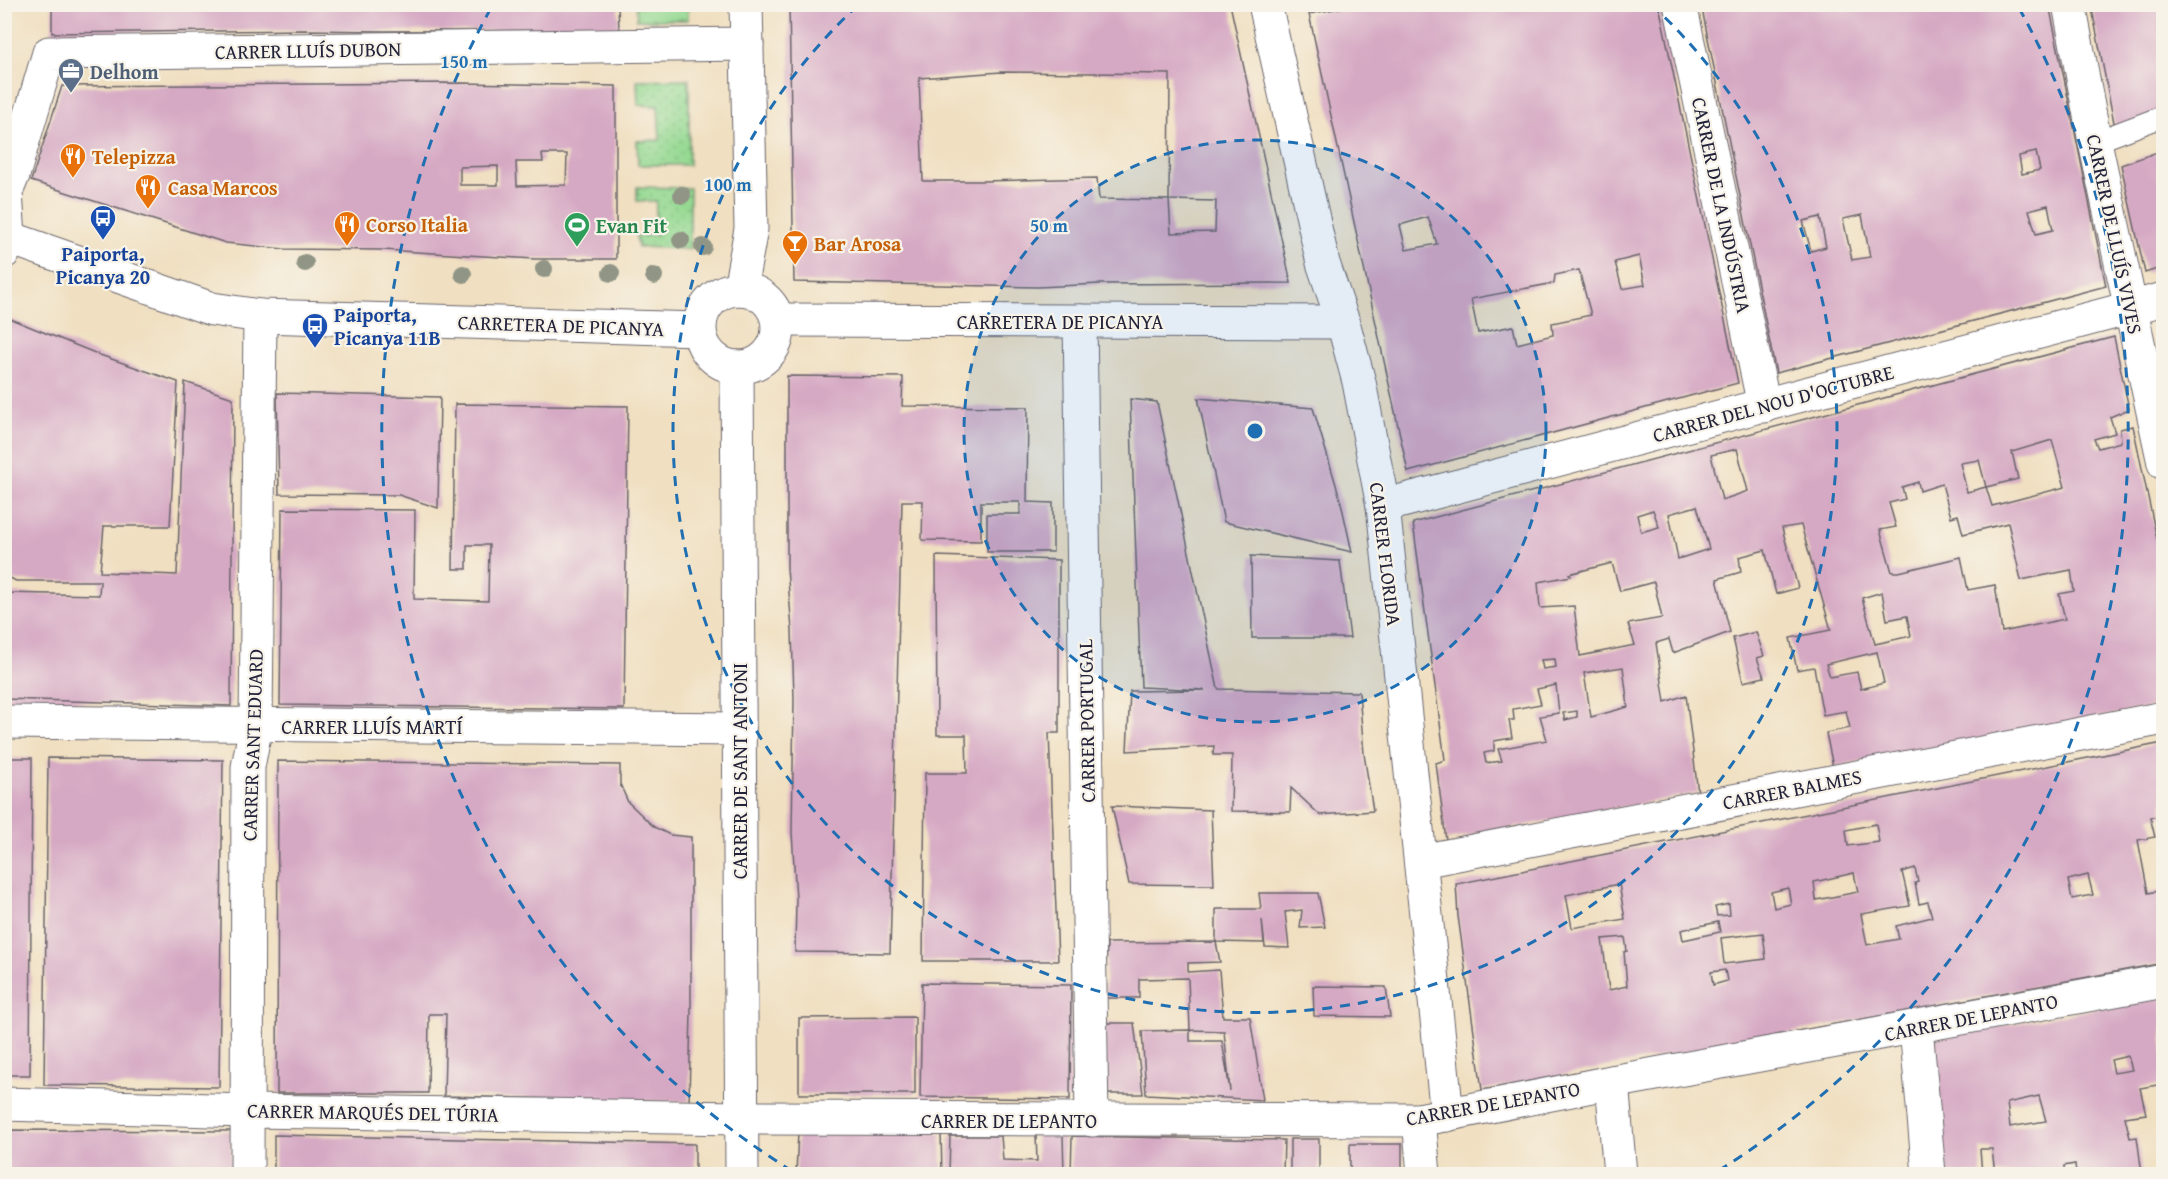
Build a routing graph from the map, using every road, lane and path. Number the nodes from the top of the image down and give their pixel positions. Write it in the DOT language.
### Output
graph roads {
  1 [pos="746,4"];
  2 [pos="1265,4"];
  3 [pos="1680,4"];
  4 [pos="2069,4"];
  5 [pos="747,44"];
  6 [pos="2163,116"];
  7 [pos="2095,142"];
  8 [pos="6,242"];
  9 [pos="740,289"];
  10 [pos="2163,299"];
  11 [pos="2131,307"];
  12 [pos="260,316"];
  13 [pos="778,320"];
  14 [pos="1080,321"];
  15 [pos="1343,322"];
  16 [pos="699,329"];
  17 [pos="737,368"];
  18 [pos="1764,406"];
  19 [pos="2163,463"];
  20 [pos="1383,506"];
  21 [pos="2163,718"];
  22 [pos="4,722"];
  23 [pos="256,725"];
  24 [pos="739,729"];
  25 [pos="1421,861"];
  26 [pos="2163,981"];
  27 [pos="1916,1027"];
  28 [pos="1612,1082"];
  29 [pos="4,1104"];
  30 [pos="247,1111"];
  31 [pos="741,1118"];
  32 [pos="1433,1118"];
  33 [pos="1092,1120"];
  34 [pos="247,1174"];
  35 [pos="742,1174"];
  36 [pos="1424,1174"];
  37 [pos="1620,1174"];
  38 [pos="1929,1174"];
  1 -- 5 [label="street"];
  2 -- 15 [label="street, CARRER FLORIDA"];
  3 -- 18 [label="street, CARRER DE LA INDÚSTRIA"];
  4 -- 7 [label="street, CARRER DE LLUÍS VIVES"];
  5 -- 8 [label="street, CARRER LLUÍS DUBON"];
  5 -- 9 [label="street"];
  6 -- 7 [label="lane"];
  7 -- 11 [label="street, CARRER DE LLUÍS VIVES"];
  8 -- 12 [label="street, CARRETERA DE PICANYA"];
  9 -- 13 [label="street"];
  9 -- 16 [label="street"];
  10 -- 11 [label="street, CARRER DEL NOU D'OCTUBRE"];
  11 -- 18 [label="street, CARRER DEL NOU D'OCTUBRE"];
  11 -- 19 [label="street, CARRER DE LLUÍS VIVES"];
  12 -- 16 [label="street, CARRETERA DE PICANYA"];
  12 -- 23 [label="street, CARRER SANT EDUARD"];
  13 -- 14 [label="street, CARRETERA DE PICANYA"];
  13 -- 17 [label="street"];
  14 -- 15 [label="street, CARRETERA DE PICANYA"];
  14 -- 33 [label="street, CARRER PORTUGAL"];
  15 -- 20 [label="street, CARRER FLORIDA"];
  16 -- 17 [label="street"];
  17 -- 24 [label="street, CARRER DE SANT ANTONI"];
  18 -- 20 [label="street, CARRER DEL NOU D'OCTUBRE"];
  20 -- 25 [label="street, CARRER FLORIDA"];
  21 -- 25 [label="street, CARRER BALMES"];
  22 -- 23 [label="street, CARRER LLUÍS MARTÍ"];
  23 -- 24 [label="street, CARRER LLUÍS MARTÍ"];
  23 -- 30 [label="street, CARRER SANT EDUARD"];
  24 -- 31 [label="street, CARRER DE SANT ANTONI"];
  25 -- 32 [label="street, CARRER FLORIDA"];
  26 -- 27 [label="street, CARRER DE LEPANTO"];
  27 -- 28 [label="street, CARRER DE LEPANTO"];
  27 -- 38 [label="street"];
  28 -- 32 [label="street, CARRER DE LEPANTO"];
  28 -- 37 [label="street"];
  29 -- 30 [label="street, CARRER MARQUÉS DEL TÚRIA"];
  30 -- 31 [label="street, CARRER MARQUÉS DEL TÚRIA"];
  30 -- 34 [label="street, CARRER SANT EDUARD"];
  31 -- 33 [label="street, CARRER DE LEPANTO"];
  31 -- 35 [label="street, CARRER DE SANT ANTONI"];
  32 -- 33 [label="street, CARRER DE LEPANTO"];
  32 -- 36 [label="street, CARRER FLORIDA"];
}
